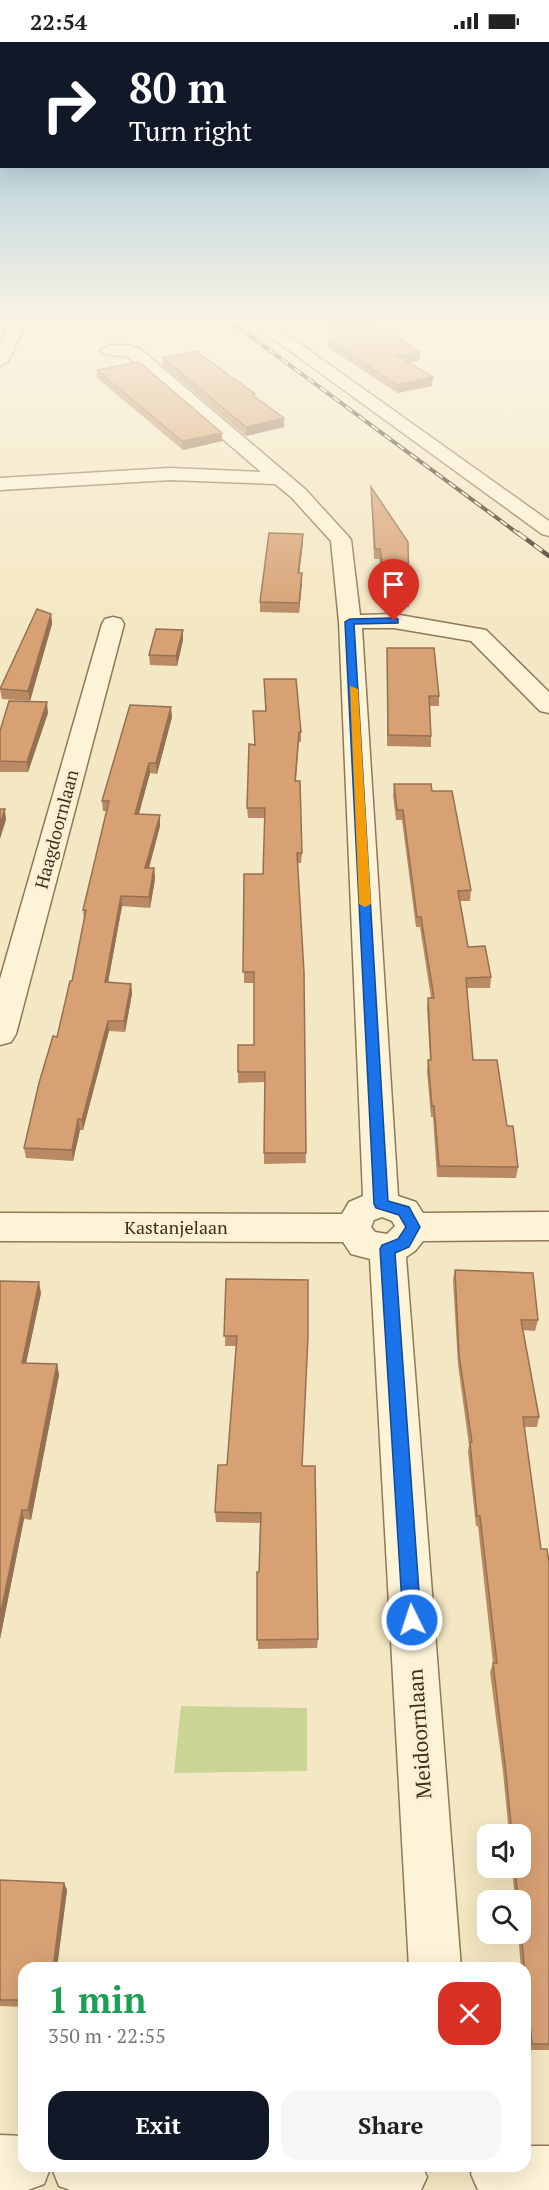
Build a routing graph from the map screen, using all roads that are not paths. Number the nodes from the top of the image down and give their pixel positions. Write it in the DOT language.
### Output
graph roads {
  1 [pos="213,421"];
  2 [pos="397,421"];
  3 [pos="279,478"];
  4 [pos="0,484"];
  5 [pos="549,530"];
  6 [pos="350,622"];
  7 [pos="112,624"];
  8 [pos="549,705"];
  9 [pos="0,1034"];
  10 [pos="549,1226"];
  11 [pos="0,1227"];
  12 [pos="384,1235"];
  13 [pos="435,1962"];
  14 [pos="0,2163"];
  15 [pos="18,2164"];
  16 [pos="240,2172"];
  17 [pos="400,2178"];
  1 -- 3 [label="street"];
  2 -- 5 [label="street"];
  3 -- 4 [label="street"];
  3 -- 6 [label="street"];
  6 -- 8 [label="street"];
  6 -- 12 [label="street"];
  7 -- 9 [label="street, Haagdoornlaan"];
  10 -- 12 [label="street, Kastanjelaan"];
  11 -- 12 [label="street, Kastanjelaan"];
  12 -- 13 [label="street, Meidoornlaan"];
  14 -- 15 [label="street"];
  16 -- 17 [label="street"];
}
